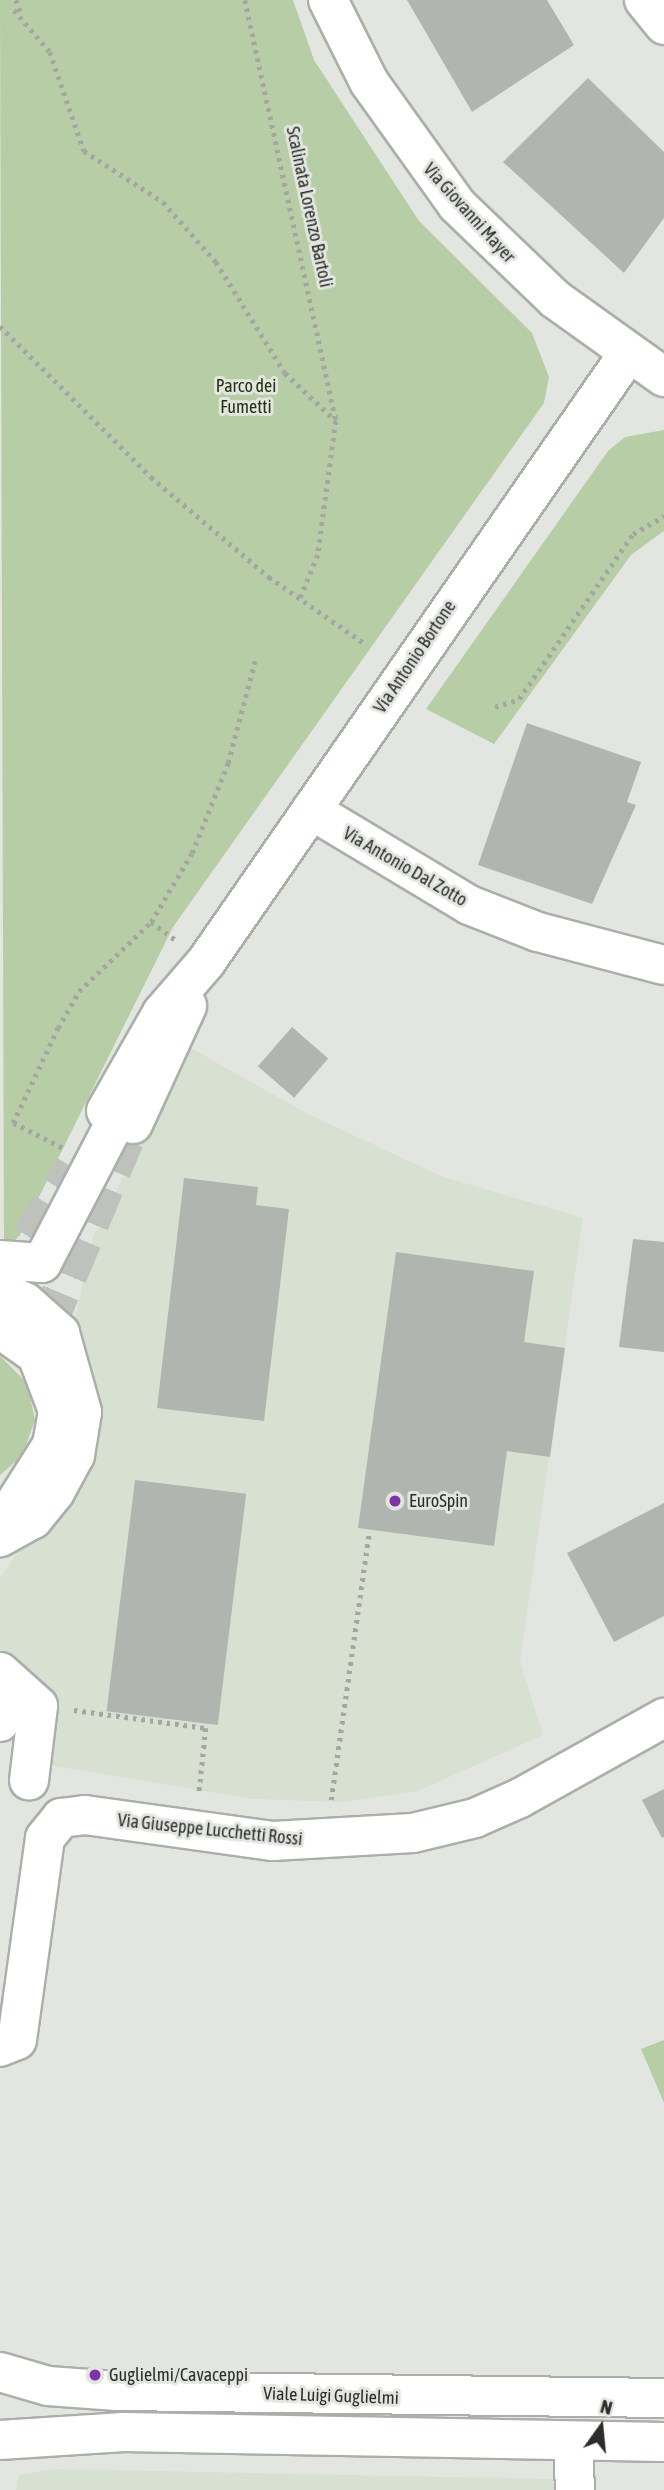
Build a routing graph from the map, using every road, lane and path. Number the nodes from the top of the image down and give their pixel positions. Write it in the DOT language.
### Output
graph roads {
  1 [pos="16,0"];
  2 [pos="246,0"];
  3 [pos="328,0"];
  4 [pos="644,0"];
  5 [pos="14,10"];
  6 [pos="23,17"];
  7 [pos="664,25"];
  8 [pos="0,326"];
  9 [pos="628,354"];
  10 [pos="664,377"];
  11 [pos="336,421"];
  12 [pos="664,516"];
  13 [pos="299,601"];
  14 [pos="368,645"];
  15 [pos="256,657"];
  16 [pos="495,707"];
  17 [pos="311,810"];
  18 [pos="151,922"];
  19 [pos="206,962"];
  20 [pos="664,965"];
  21 [pos="93,1165"];
  22 [pos="0,1260"];
  23 [pos="42,1263"];
  24 [pos="0,1290"];
  25 [pos="0,1329"];
  26 [pos="47,1339"];
  27 [pos="32,1476"];
  28 [pos="0,1498"];
  29 [pos="369,1534"];
  30 [pos="1,1536"];
  31 [pos="13,1697"];
  32 [pos="664,1718"];
  33 [pos="29,1780"];
  34 [pos="198,1802"];
  35 [pos="329,1812"];
  36 [pos="0,2047"];
  37 [pos="0,2372"];
  38 [pos="664,2398"];
  39 [pos="0,2440"];
  40 [pos="573,2442"];
  41 [pos="664,2442"];
  42 [pos="575,2490"];
  1 -- 6 [label="path"];
  2 -- 11 [label="path, Scalinata Lorenzo Bartoli"];
  3 -- 9 [label="street, Via Giovanni Mayer"];
  4 -- 7 [label="street"];
  5 -- 6 [label="path"];
  6 -- 11 [label="path"];
  8 -- 13 [label="path"];
  9 -- 10 [label="street, Via Giovanni Mayer"];
  9 -- 17 [label="street, Via Antonio Bortone"];
  11 -- 13 [label="path, Scalinata Lorenzo Bartoli"];
  12 -- 16 [label="path"];
  13 -- 14 [label="path"];
  15 -- 18 [label="path"];
  17 -- 19 [label="street, Via Antonio Bortone"];
  17 -- 20 [label="street, Via Antonio Dal Zotto"];
  18 -- 19 [label="path"];
  18 -- 21 [label="path"];
  19 -- 21 [label="street, Via Antonio Bortone"];
  21 -- 23 [label="street, Via Antonio Bortone"];
  22 -- 23 [label="street"];
  23 -- 26 [label="street"];
  24 -- 26 [label="street"];
  25 -- 26 [label="street"];
  26 -- 27 [label="street"];
  26 -- 30 [label="street"];
  27 -- 28 [label="street"];
  27 -- 30 [label="street"];
  29 -- 35 [label="path"];
  31 -- 33 [label="street"];
  31 -- 34 [label="path"];
  32 -- 36 [label="street, Via Giuseppe Lucchetti Rossi"];
  37 -- 38 [label="street, Viale Luigi Guglielmi"];
  39 -- 40 [label="street"];
  40 -- 41 [label="street"];
  40 -- 42 [label="street"];
}
